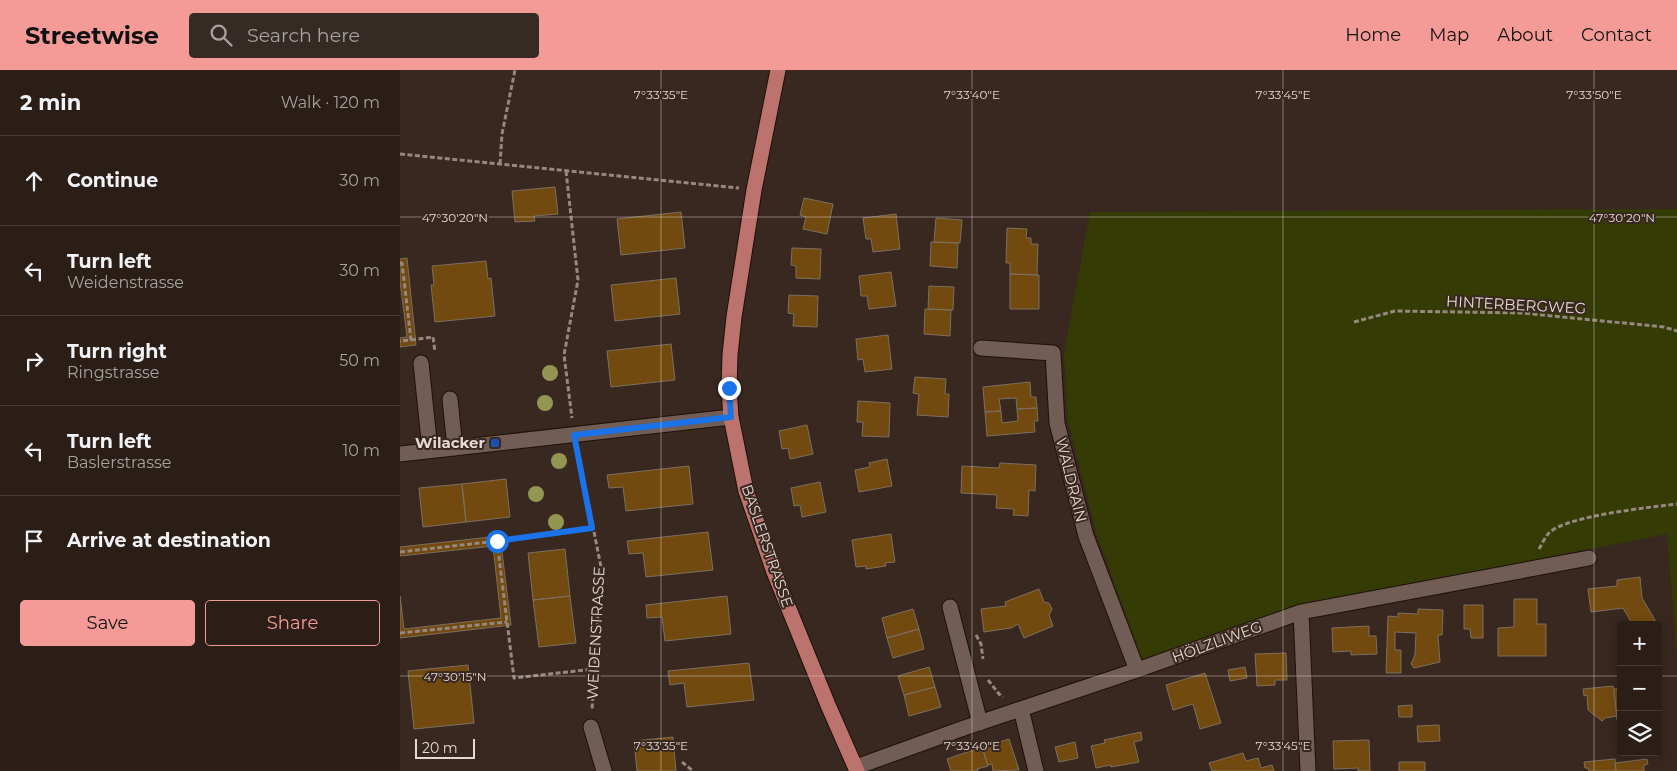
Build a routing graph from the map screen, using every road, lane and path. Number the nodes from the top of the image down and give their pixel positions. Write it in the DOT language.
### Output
graph roads {
  1 [pos="515,70"];
  2 [pos="778,70"];
  3 [pos="400,154"];
  4 [pos="500,164"];
  5 [pos="566,171"];
  6 [pos="754,190"];
  7 [pos="400,263"];
  8 [pos="1354,322"];
  9 [pos="1677,331"];
  10 [pos="400,341"];
  11 [pos="981,348"];
  12 [pos="421,363"];
  13 [pos="450,399"];
  14 [pos="731,417"];
  15 [pos="574,435"];
  16 [pos="455,448"];
  17 [pos="430,450"];
  18 [pos="400,454"];
  19 [pos="1677,504"];
  20 [pos="592,528"];
  21 [pos="497,541"];
  22 [pos="400,552"];
  23 [pos="1589,558"];
  24 [pos="1528,570"];
  25 [pos="950,607"];
  26 [pos="1301,612"];
  27 [pos="507,622"];
  28 [pos="956,630"];
  29 [pos="400,633"];
  30 [pos="984,668"];
  31 [pos="594,669"];
  32 [pos="1137,670"];
  33 [pos="987,677"];
  34 [pos="1024,708"];
  35 [pos="980,723"];
  36 [pos="591,727"];
  37 [pos="682,762"];
  38 [pos="857,769"];
  39 [pos="604,771"];
  40 [pos="693,771"];
  41 [pos="1036,771"];
  42 [pos="1308,771"];
  1 -- 4 [label="path"];
  2 -- 6 [label="main road, BASLERSTRASSE"];
  3 -- 4 [label="path"];
  4 -- 5 [label="path"];
  5 -- 6 [label="path"];
  5 -- 15 [label="path, WEIDENSTRASSE"];
  6 -- 14 [label="main road, BASLERSTRASSE"];
  7 -- 10 [label="path"];
  8 -- 9 [label="path, HINTERBERGWEG"];
  11 -- 32 [label="street, WALDRAIN"];
  12 -- 17 [label="street"];
  13 -- 16 [label="street"];
  14 -- 15 [label="street"];
  14 -- 38 [label="main road, BASLERSTRASSE"];
  15 -- 16 [label="street"];
  15 -- 20 [label="path, WEIDENSTRASSE"];
  16 -- 17 [label="street"];
  17 -- 18 [label="street"];
  19 -- 24 [label="path"];
  20 -- 21 [label="path"];
  20 -- 31 [label="path, WEIDENSTRASSE"];
  21 -- 22 [label="path"];
  21 -- 27 [label="path"];
  23 -- 24 [label="street, HÖLZLIWEG"];
  24 -- 26 [label="street, HÖLZLIWEG"];
  25 -- 28 [label="street"];
  26 -- 32 [label="street, HÖLZLIWEG"];
  26 -- 42 [label="street"];
  27 -- 29 [label="path"];
  27 -- 31 [label="path"];
  28 -- 30 [label="path"];
  28 -- 35 [label="street"];
  31 -- 36 [label="path, WEIDENSTRASSE"];
  32 -- 34 [label="street, HÖLZLIWEG"];
  33 -- 34 [label="path"];
  34 -- 35 [label="street, HÖLZLIWEG"];
  34 -- 41 [label="street"];
  35 -- 38 [label="street, HÖLZLIWEG"];
  36 -- 39 [label="street"];
  37 -- 40 [label="path"];
}
